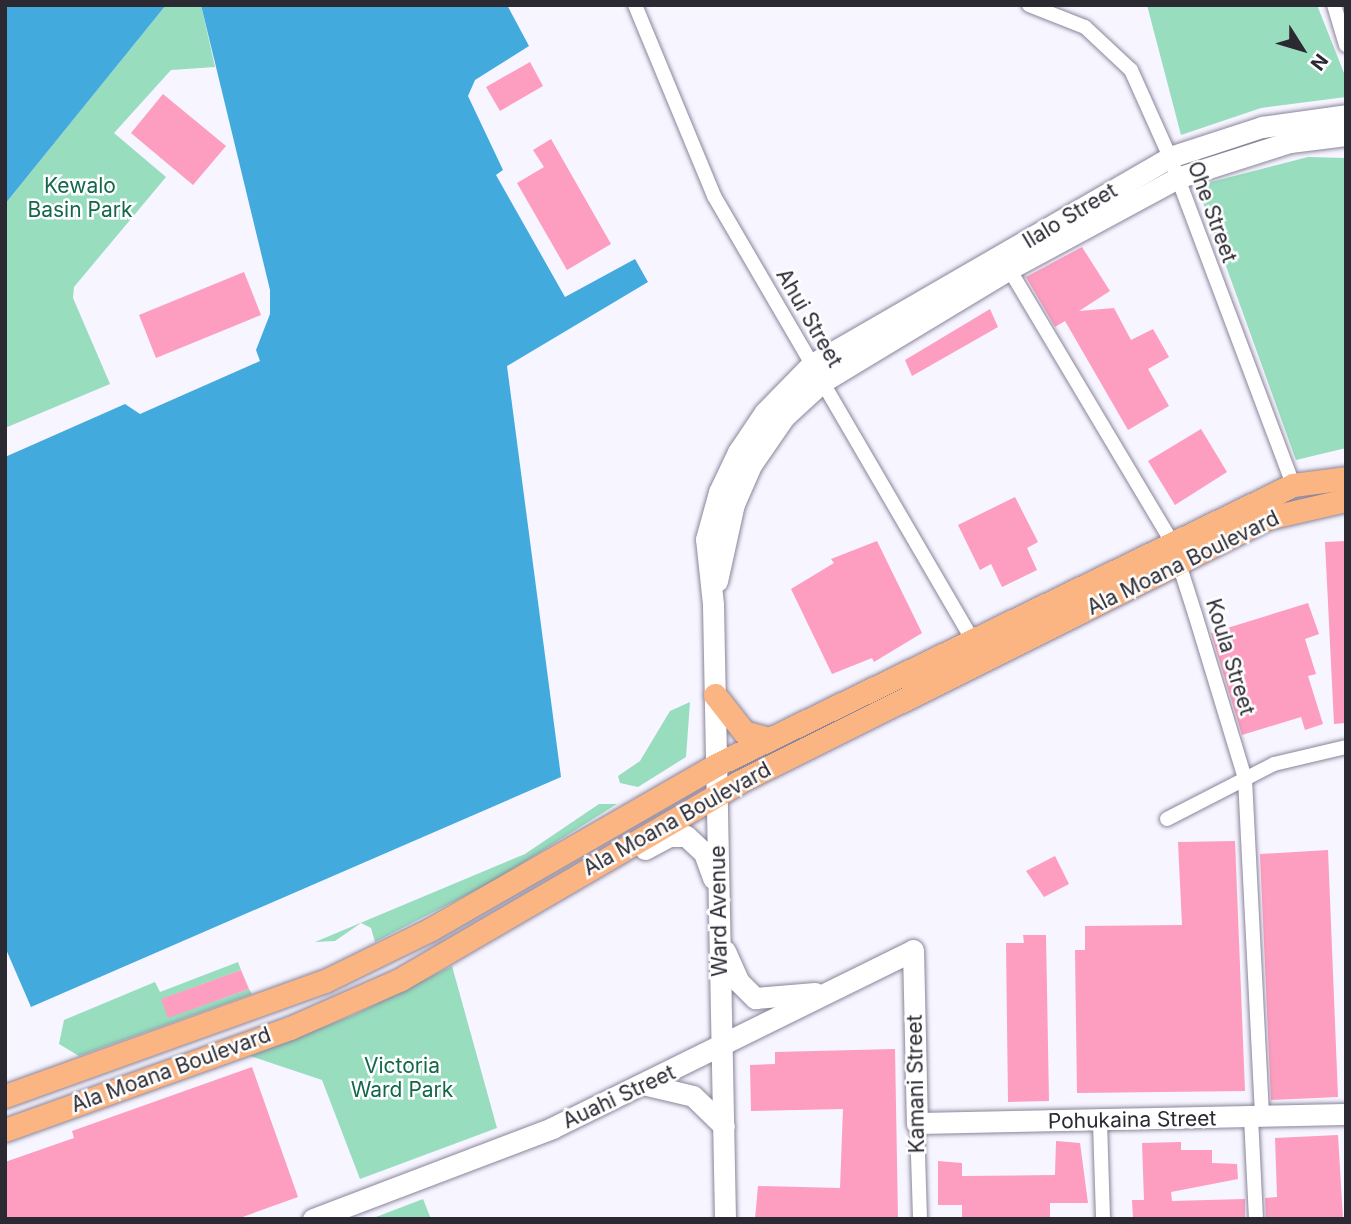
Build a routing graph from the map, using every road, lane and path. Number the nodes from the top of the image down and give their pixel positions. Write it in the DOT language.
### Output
graph roads {
  1 [pos="635,5"];
  2 [pos="1029,5"];
  3 [pos="1334,5"];
  4 [pos="1346,45"];
  5 [pos="1346,114"];
  6 [pos="1346,135"];
  7 [pos="1170,157"];
  8 [pos="1177,178"];
  9 [pos="1005,262"];
  10 [pos="817,373"];
  11 [pos="1346,478"];
  12 [pos="1293,485"];
  13 [pos="1346,500"];
  14 [pos="1172,542"];
  15 [pos="1179,564"];
  16 [pos="972,639"];
  17 [pos="715,695"];
  18 [pos="769,739"];
  19 [pos="1346,747"];
  20 [pos="716,765"];
  21 [pos="1245,779"];
  22 [pos="717,793"];
  23 [pos="1167,819"];
  24 [pos="518,911"];
  25 [pos="719,915"];
  26 [pos="913,950"];
  27 [pos="838,989"];
  28 [pos="722,1049"];
  29 [pos="645,1085"];
  30 [pos="5,1096"];
  31 [pos="1346,1114"];
  32 [pos="1257,1117"];
  33 [pos="1100,1122"];
  34 [pos="917,1123"];
  35 [pos="724,1126"];
  36 [pos="5,1130"];
  37 [pos="313,1219"];
  38 [pos="726,1219"];
  39 [pos="919,1219"];
  40 [pos="1103,1219"];
  41 [pos="1256,1219"];
  1 -- 10 [label="street, Ahui Street"];
  2 -- 7 [label="street, Ohe Street"];
  3 -- 4 [label="street"];
  5 -- 7 [label="street, Ilalo Street"];
  6 -- 8 [label="street, Ilalo Street"];
  7 -- 8 [label="street, Ohe Street"];
  7 -- 9 [label="street, Ilalo Street"];
  8 -- 9 [label="street, Ilalo Street"];
  8 -- 12 [label="street, Ohe Street"];
  9 -- 10 [label="street, Ilalo Street"];
  9 -- 14 [label="street, Koula Street"];
  10 -- 16 [label="street, Ahui Street"];
  10 -- 17 [label="street, Ward Avenue"];
  11 -- 12 [label="main road, Ala Moana Boulevard"];
  12 -- 14 [label="main road, Ala Moana Boulevard"];
  13 -- 15 [label="main road, Ala Moana Boulevard"];
  14 -- 15 [label="street, Koula Street"];
  14 -- 16 [label="main road, Ala Moana Boulevard"];
  15 -- 21 [label="street, Koula Street"];
  15 -- 22 [label="main road, Ala Moana Boulevard"];
  16 -- 18 [label="main road, Ala Moana Boulevard"];
  17 -- 18 [label="main road"];
  17 -- 20 [label="street, Ward Avenue"];
  18 -- 20 [label="main road, Ala Moana Boulevard"];
  19 -- 21 [label="street"];
  20 -- 22 [label="street, Ward Avenue"];
  20 -- 30 [label="main road, Ala Moana Boulevard"];
  21 -- 23 [label="street"];
  21 -- 32 [label="street, Koula Street"];
  22 -- 24 [label="main road, Ala Moana Boulevard"];
  22 -- 25 [label="street, Ward Avenue"];
  24 -- 25 [label="street"];
  24 -- 36 [label="main road, Ala Moana Boulevard"];
  25 -- 27 [label="street"];
  25 -- 28 [label="street, Ward Avenue"];
  26 -- 27 [label="street, Auahi Street"];
  26 -- 34 [label="street, Kamani Street"];
  27 -- 28 [label="street, Auahi Street"];
  28 -- 29 [label="street, Auahi Street"];
  28 -- 35 [label="street, Ward Avenue"];
  29 -- 35 [label="street"];
  29 -- 37 [label="street, Auahi Street"];
  31 -- 32 [label="street, Pohukaina Street"];
  32 -- 33 [label="street, Pohukaina Street"];
  32 -- 41 [label="street, Koula Street"];
  33 -- 34 [label="street, Pohukaina Street"];
  33 -- 40 [label="street"];
  34 -- 39 [label="street, Kamani Street"];
  35 -- 38 [label="street, Ward Avenue"];
}
